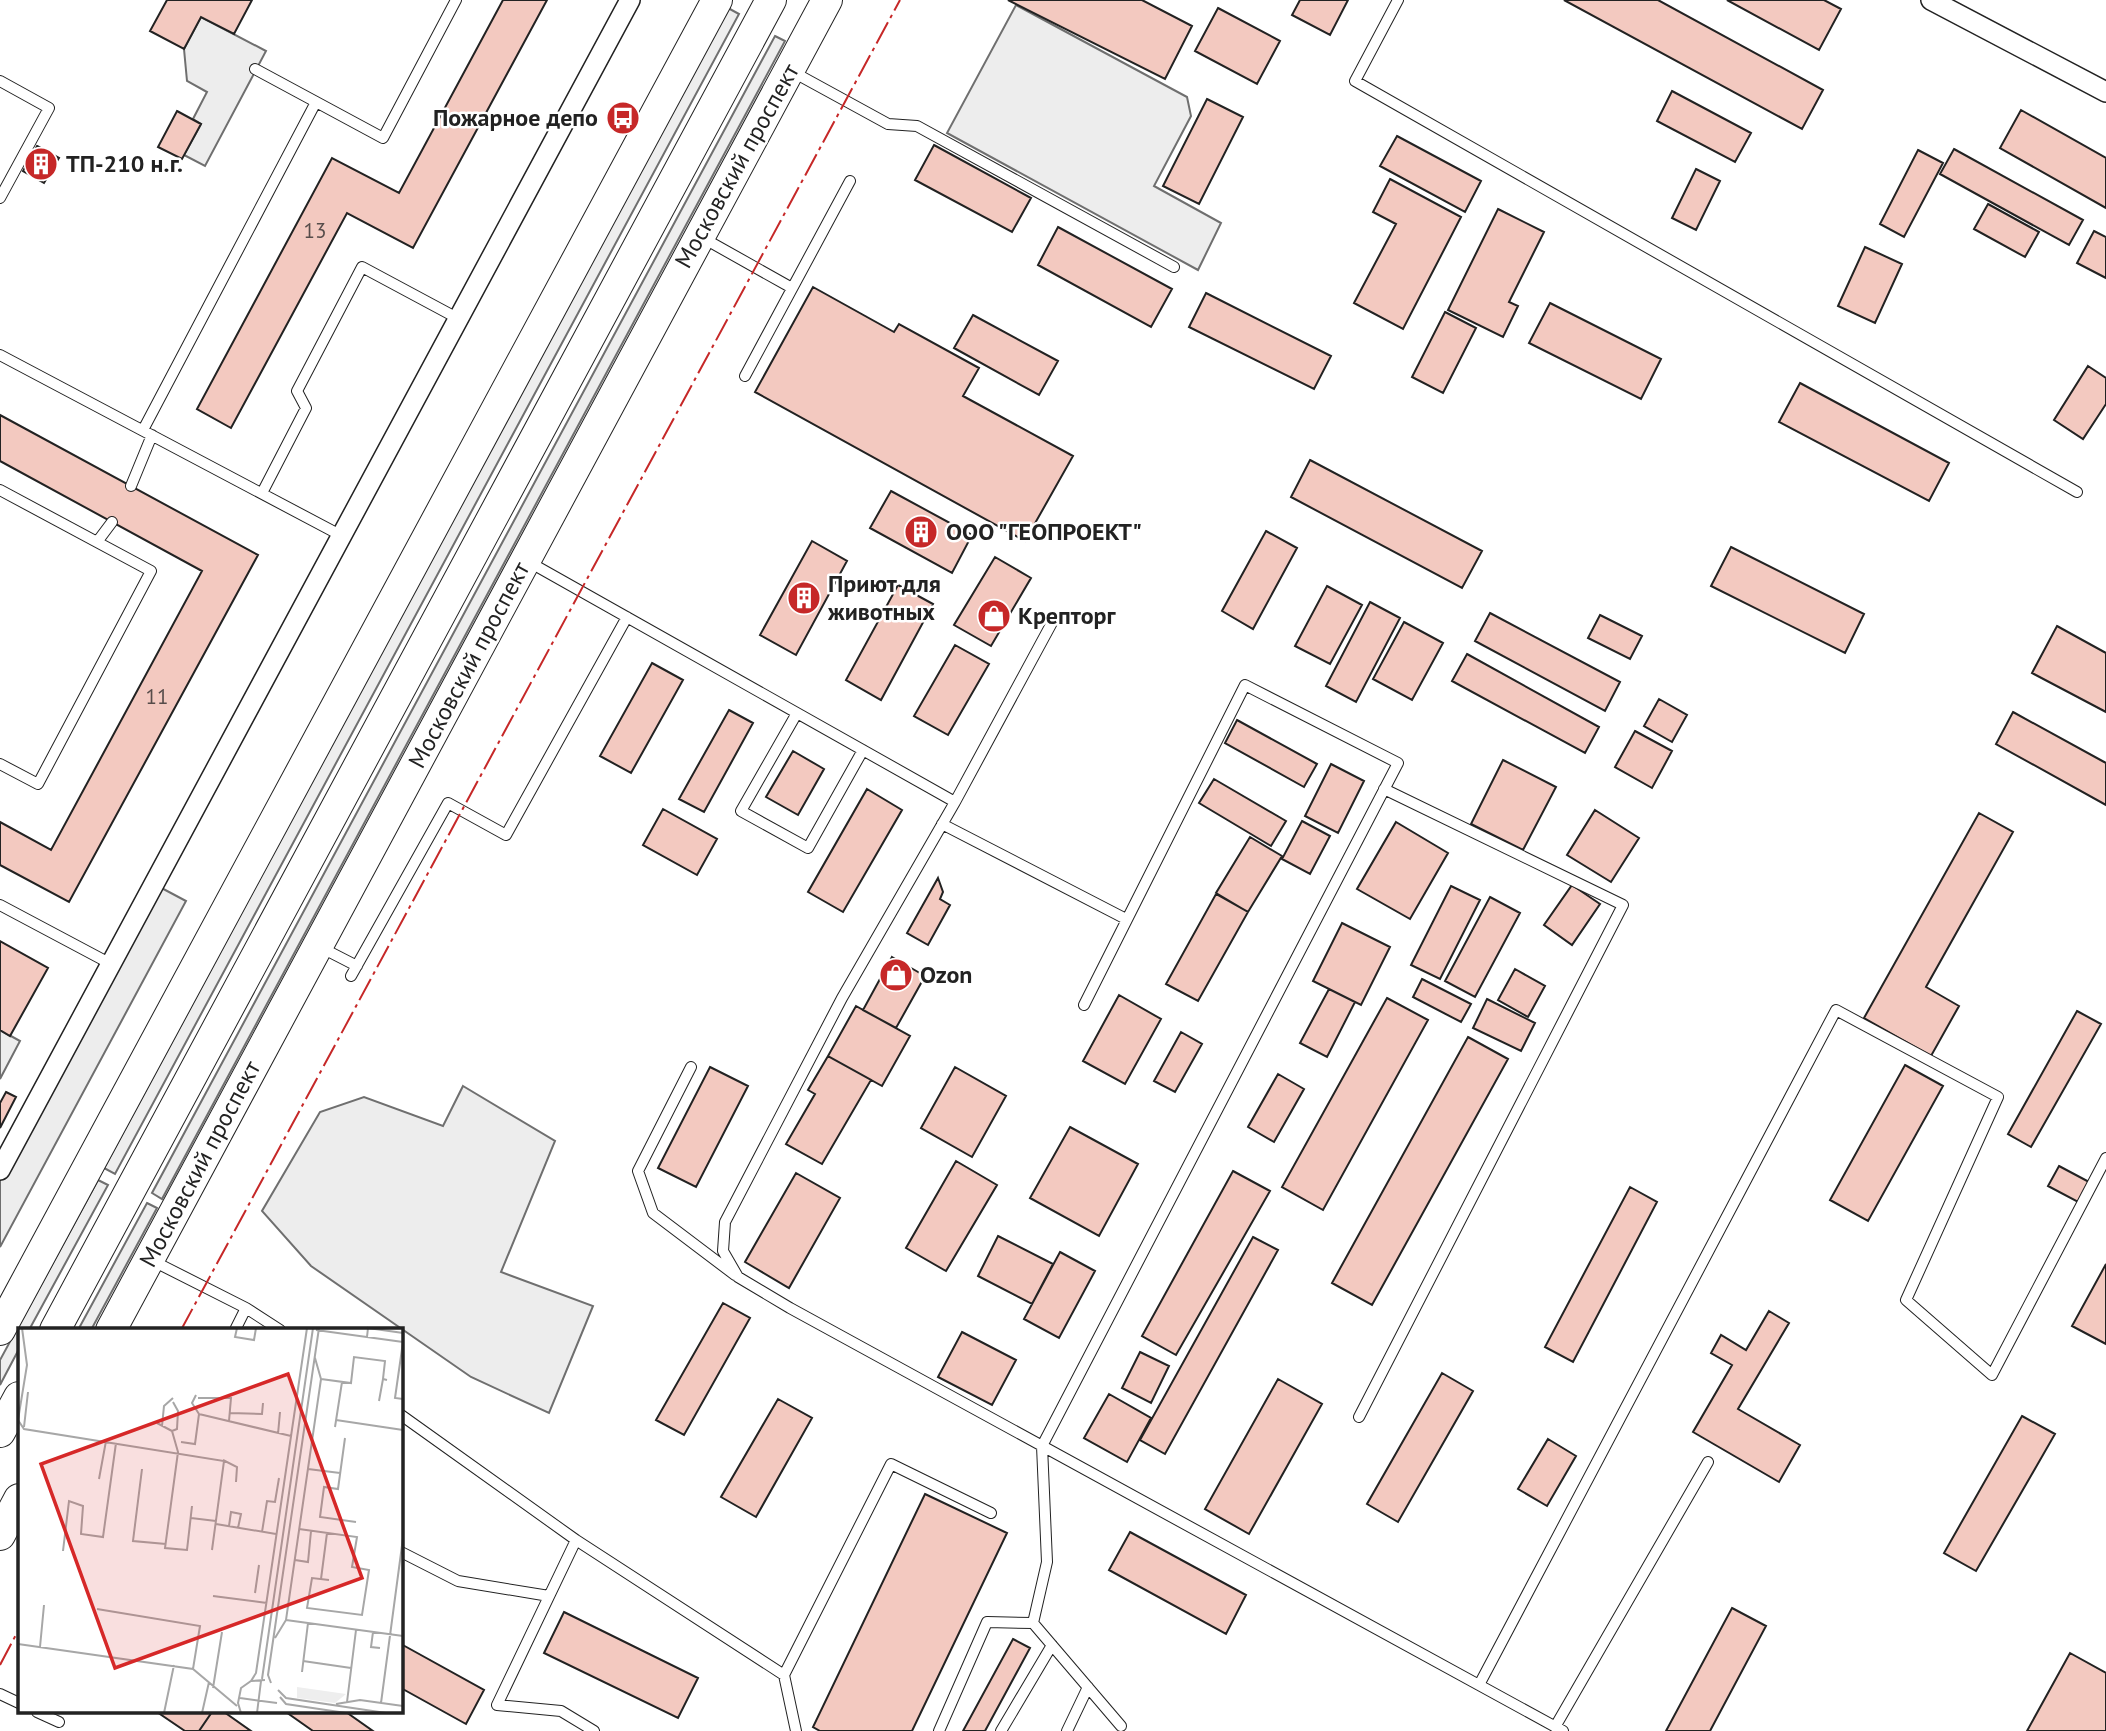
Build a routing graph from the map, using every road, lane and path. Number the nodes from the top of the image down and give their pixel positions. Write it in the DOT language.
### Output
graph roads {
  1 [pos="456,0"];
  2 [pos="630,0"];
  3 [pos="717,0"];
  4 [pos="771,0"];
  5 [pos="827,0"];
  6 [pos="1398,0"];
  7 [pos="1931,0"];
  8 [pos="255,69"];
  9 [pos="789,70"];
  10 [pos="0,81"];
  11 [pos="2106,93"];
  12 [pos="316,102"];
  13 [pos="850,181"];
  14 [pos="0,198"];
  15 [pos="699,236"];
  16 [pos="1174,267"];
  17 [pos="792,288"];
  18 [pos="459,319"];
  19 [pos="0,355"];
  20 [pos="746,376"];
  21 [pos="148,433"];
  22 [pos="131,486"];
  23 [pos="0,490"];
  24 [pos="2077,492"];
  25 [pos="262,493"];
  26 [pos="112,522"];
  27 [pos="342,536"];
  28 [pos="97,542"];
  29 [pos="525,560"];
  30 [pos="627,617"];
  31 [pos="1054,619"];
  32 [pos="797,713"];
  33 [pos="863,750"];
  34 [pos="0,764"];
  35 [pos="1384,789"];
  36 [pos="955,802"];
  37 [pos="942,824"];
  38 [pos="0,905"];
  39 [pos="1126,919"];
  40 [pos="318,946"];
  41 [pos="111,964"];
  42 [pos="357,966"];
  43 [pos="351,976"];
  44 [pos="1084,1005"];
  45 [pos="691,1067"];
  46 [pos="2106,1158"];
  47 [pos="0,1170"];
  48 [pos="149,1259"];
  49 [pos="738,1277"];
  50 [pos="246,1308"];
  51 [pos="56,1328"];
  52 [pos="112,1328"];
  53 [pos="236,1328"];
  54 [pos="277,1328"];
  55 [pos="0,1330"];
  56 [pos="18,1399"];
  57 [pos="402,1416"];
  58 [pos="1359,1417"];
  59 [pos="0,1432"];
  60 [pos="1042,1446"];
  61 [pos="1708,1462"];
  62 [pos="18,1501"];
  63 [pos="991,1513"];
  64 [pos="0,1535"];
  65 [pos="576,1540"];
  66 [pos="402,1553"];
  67 [pos="549,1596"];
  68 [pos="1034,1623"];
  69 [pos="1052,1645"];
  70 [pos="784,1675"];
  71 [pos="1479,1685"];
  72 [pos="1088,1687"];
  73 [pos="0,1693"];
  74 [pos="18,1702"];
  75 [pos="41,1714"];
  76 [pos="59,1722"];
  77 [pos="1121,1726"];
  78 [pos="1559,1729"];
  79 [pos="594,1731"];
  80 [pos="796,1731"];
  81 [pos="939,1731"];
  82 [pos="1001,1731"];
  83 [pos="1067,1731"];
  1 -- 12 [label="lane"];
  2 -- 18 [label="street"];
  3 -- 55 [label="main road"];
  4 -- 51 [label="main road, Московский проспект"];
  5 -- 9 [label="main road, Московский проспект"];
  6 -- 24 [label="lane"];
  7 -- 11 [label="street"];
  8 -- 12 [label="lane"];
  9 -- 15 [label="main road, Московский проспект"];
  9 -- 16 [label="lane"];
  10 -- 14 [label="lane"];
  12 -- 21 [label="lane"];
  13 -- 17 [label="lane"];
  15 -- 17 [label="lane"];
  15 -- 29 [label="main road, Московский проспект"];
  17 -- 20 [label="lane"];
  18 -- 25 [label="lane"];
  18 -- 27 [label="street"];
  19 -- 21 [label="lane"];
  21 -- 22 [label="lane"];
  21 -- 25 [label="lane"];
  23 -- 28 [label="lane"];
  25 -- 27 [label="lane"];
  26 -- 28 [label="lane"];
  27 -- 41 [label="street"];
  28 -- 34 [label="lane"];
  29 -- 30 [label="lane"];
  29 -- 40 [label="main road, Московский проспект"];
  30 -- 32 [label="lane"];
  30 -- 42 [label="lane"];
  31 -- 36 [label="lane"];
  32 -- 33 [label="lane"];
  32 -- 33 [label="lane"];
  33 -- 36 [label="lane"];
  35 -- 39 [label="lane"];
  35 -- 58 [label="lane"];
  35 -- 60 [label="lane"];
  36 -- 37 [label="lane"];
  37 -- 39 [label="lane"];
  37 -- 49 [label="lane"];
  38 -- 41 [label="lane"];
  39 -- 44 [label="lane"];
  40 -- 42 [label="lane"];
  40 -- 48 [label="main road, Московский проспект"];
  41 -- 47 [label="street"];
  42 -- 43 [label="lane"];
  45 -- 49 [label="lane"];
  46 -- 71 [label="lane"];
  48 -- 50 [label="lane"];
  48 -- 52 [label="main road, Московский проспект"];
  49 -- 60 [label="lane"];
  50 -- 53 [label="lane"];
  50 -- 54 [label="lane"];
  56 -- 59 [label="main road"];
  57 -- 65 [label="lane"];
  60 -- 68 [label="lane"];
  60 -- 71 [label="lane"];
  61 -- 78 [label="lane"];
  62 -- 64 [label="main road"];
  63 -- 70 [label="lane"];
  65 -- 67 [label="lane"];
  65 -- 70 [label="lane"];
  66 -- 67 [label="lane"];
  67 -- 79 [label="lane"];
  68 -- 69 [label="lane"];
  68 -- 81 [label="lane"];
  69 -- 72 [label="lane"];
  69 -- 82 [label="lane"];
  70 -- 80 [label="lane"];
  71 -- 78 [label="lane"];
  72 -- 77 [label="lane"];
  72 -- 83 [label="lane"];
  73 -- 74 [label="lane"];
  75 -- 76 [label="lane"];
}
